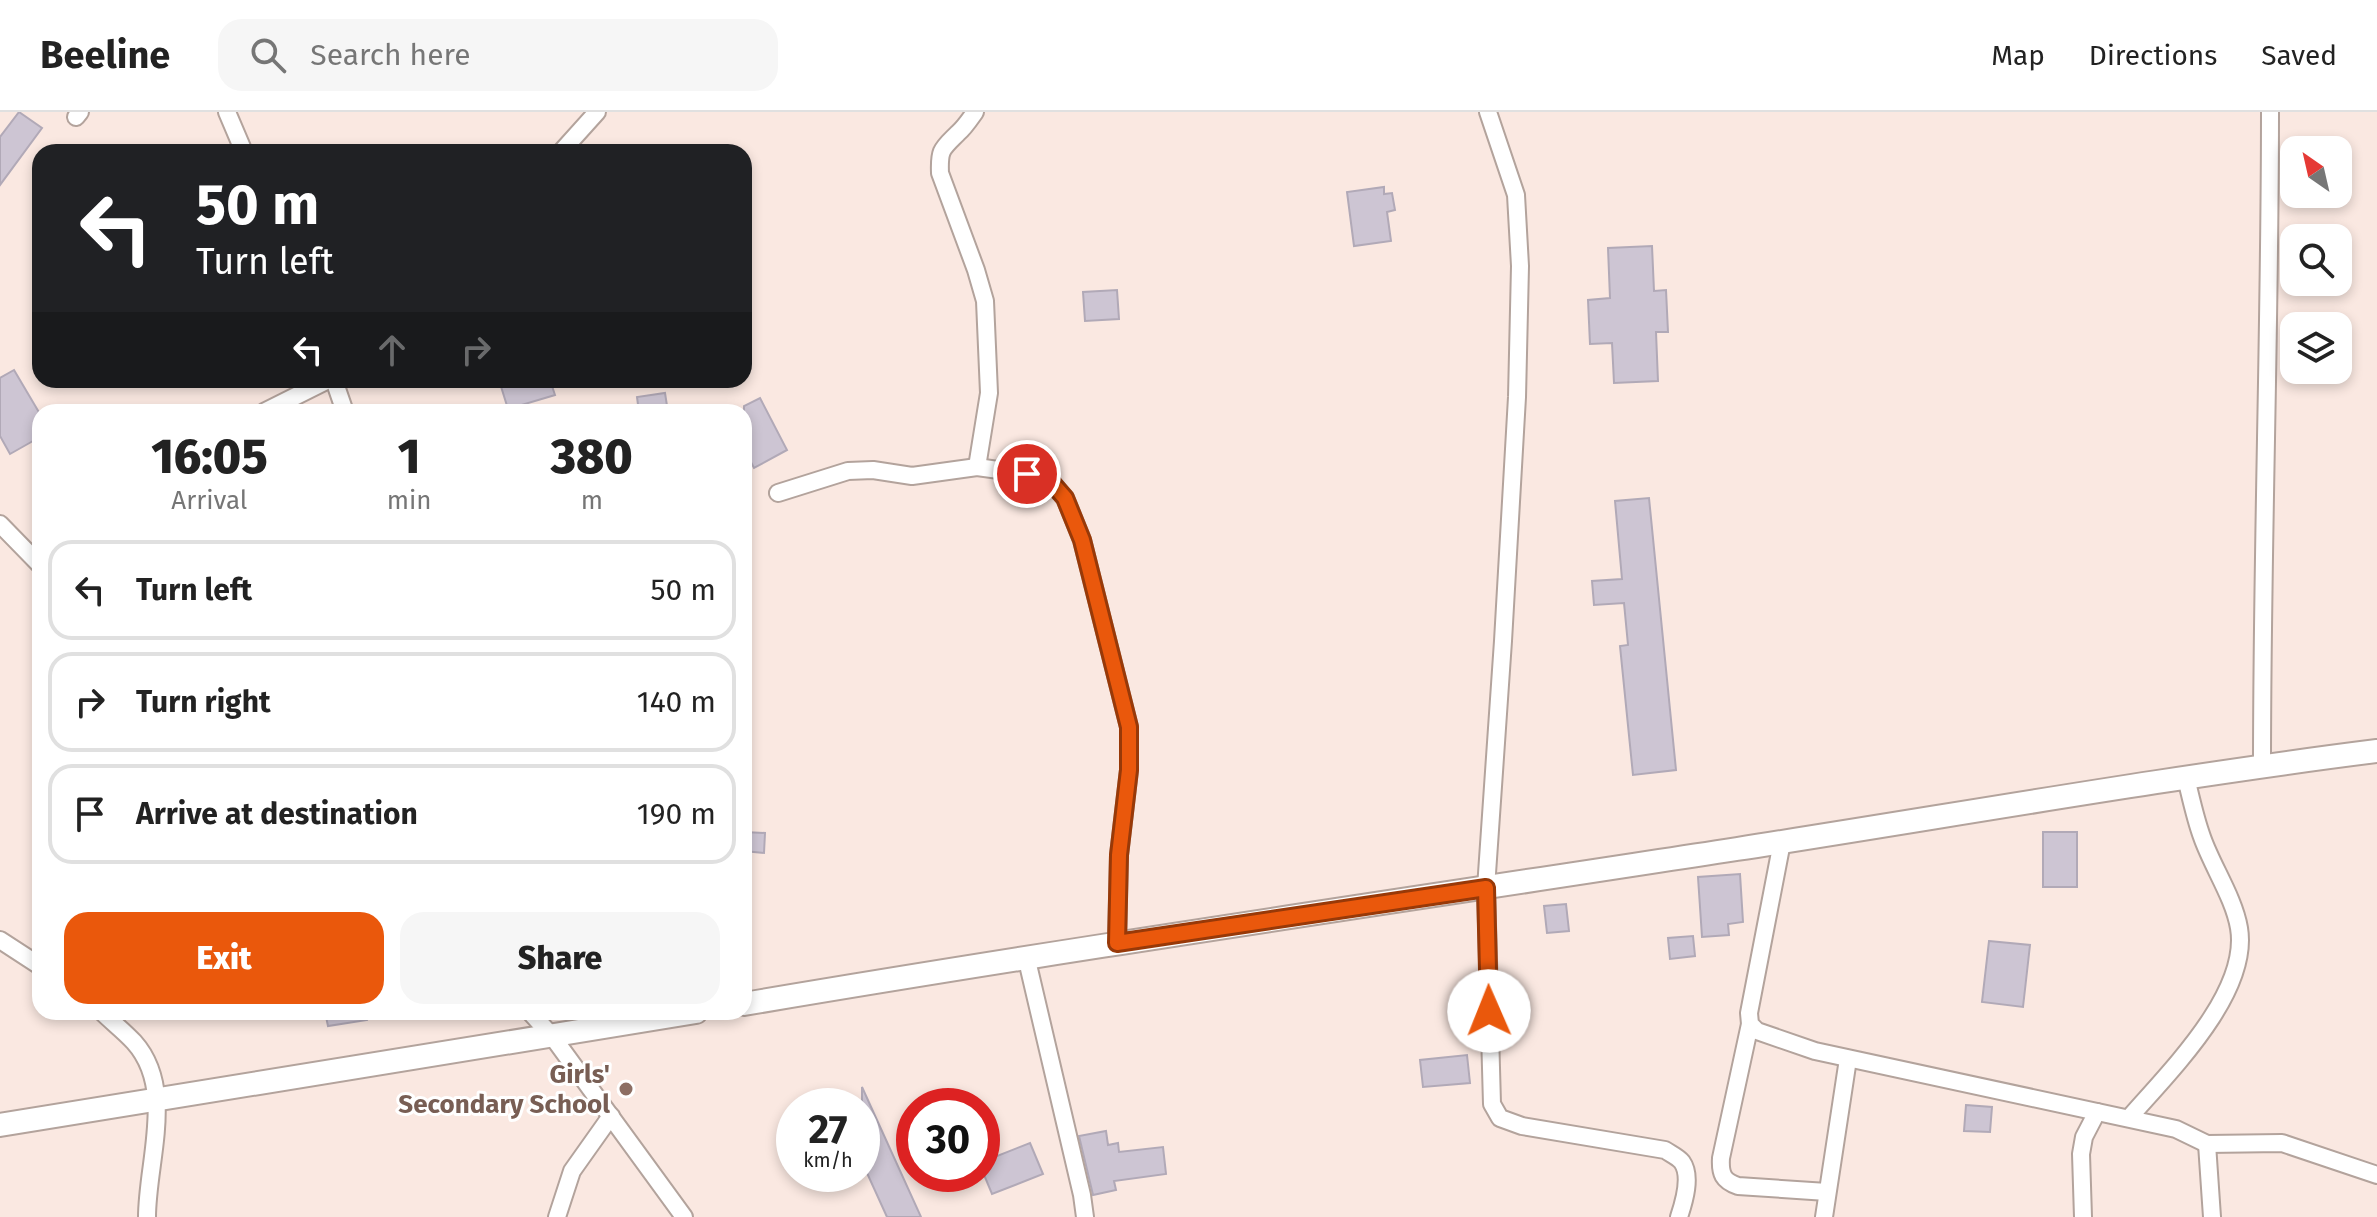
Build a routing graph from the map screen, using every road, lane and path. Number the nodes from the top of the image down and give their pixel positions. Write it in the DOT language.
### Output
graph roads {
  1 [pos="227,112"];
  2 [pos="597,112"];
  3 [pos="975,112"];
  4 [pos="1488,112"];
  5 [pos="2270,112"];
  6 [pos="241,144"];
  7 [pos="568,144"];
  8 [pos="312,388"];
  9 [pos="280,404"];
  10 [pos="977,467"];
  11 [pos="778,493"];
  12 [pos="0,524"];
  13 [pos="32,557"];
  14 [pos="2377,751"];
  15 [pos="2262,765"];
  16 [pos="2186,778"];
  17 [pos="1782,842"];
  18 [pos="1486,888"];
  19 [pos="0,940"];
  20 [pos="1117,943"];
  21 [pos="1026,956"];
  22 [pos="32,961"];
  23 [pos="752,1003"];
  24 [pos="110,1020"];
  25 [pos="537,1020"];
  26 [pos="648,1020"];
  27 [pos="1750,1024"];
  28 [pos="552,1036"];
  29 [pos="1848,1059"];
  30 [pos="157,1100"];
  31 [pos="2097,1112"];
  32 [pos="611,1116"];
  33 [pos="2129,1118"];
  34 [pos="0,1125"];
  35 [pos="2207,1144"];
  36 [pos="2377,1175"];
  37 [pos="1827,1192"];
  38 [pos="147,1217"];
  39 [pos="557,1217"];
  40 [pos="684,1217"];
  41 [pos="1085,1217"];
  42 [pos="1679,1217"];
  43 [pos="1824,1217"];
  44 [pos="2083,1217"];
  45 [pos="2212,1217"];
  1 -- 6 [label="street"];
  2 -- 7 [label="street"];
  3 -- 10 [label="street"];
  4 -- 18 [label="street"];
  5 -- 15 [label="street"];
  8 -- 9 [label="street"];
  10 -- 11 [label="street"];
  10 -- 20 [label="street"];
  12 -- 13 [label="street"];
  14 -- 15 [label="main road"];
  15 -- 16 [label="main road"];
  16 -- 17 [label="main road"];
  16 -- 33 [label="street"];
  17 -- 18 [label="main road"];
  17 -- 27 [label="street"];
  18 -- 20 [label="main road"];
  18 -- 42 [label="street"];
  19 -- 22 [label="street"];
  20 -- 21 [label="main road"];
  21 -- 23 [label="main road"];
  21 -- 41 [label="street"];
  24 -- 30 [label="street"];
  25 -- 28 [label="street"];
  26 -- 28 [label="main road"];
  27 -- 29 [label="street"];
  27 -- 37 [label="street"];
  28 -- 30 [label="main road"];
  28 -- 32 [label="street"];
  29 -- 31 [label="street"];
  29 -- 37 [label="street"];
  30 -- 34 [label="main road"];
  30 -- 38 [label="street"];
  31 -- 33 [label="street"];
  31 -- 44 [label="street"];
  32 -- 39 [label="street"];
  32 -- 40 [label="street"];
  33 -- 35 [label="street"];
  35 -- 36 [label="street"];
  35 -- 45 [label="street"];
  37 -- 43 [label="street"];
}
